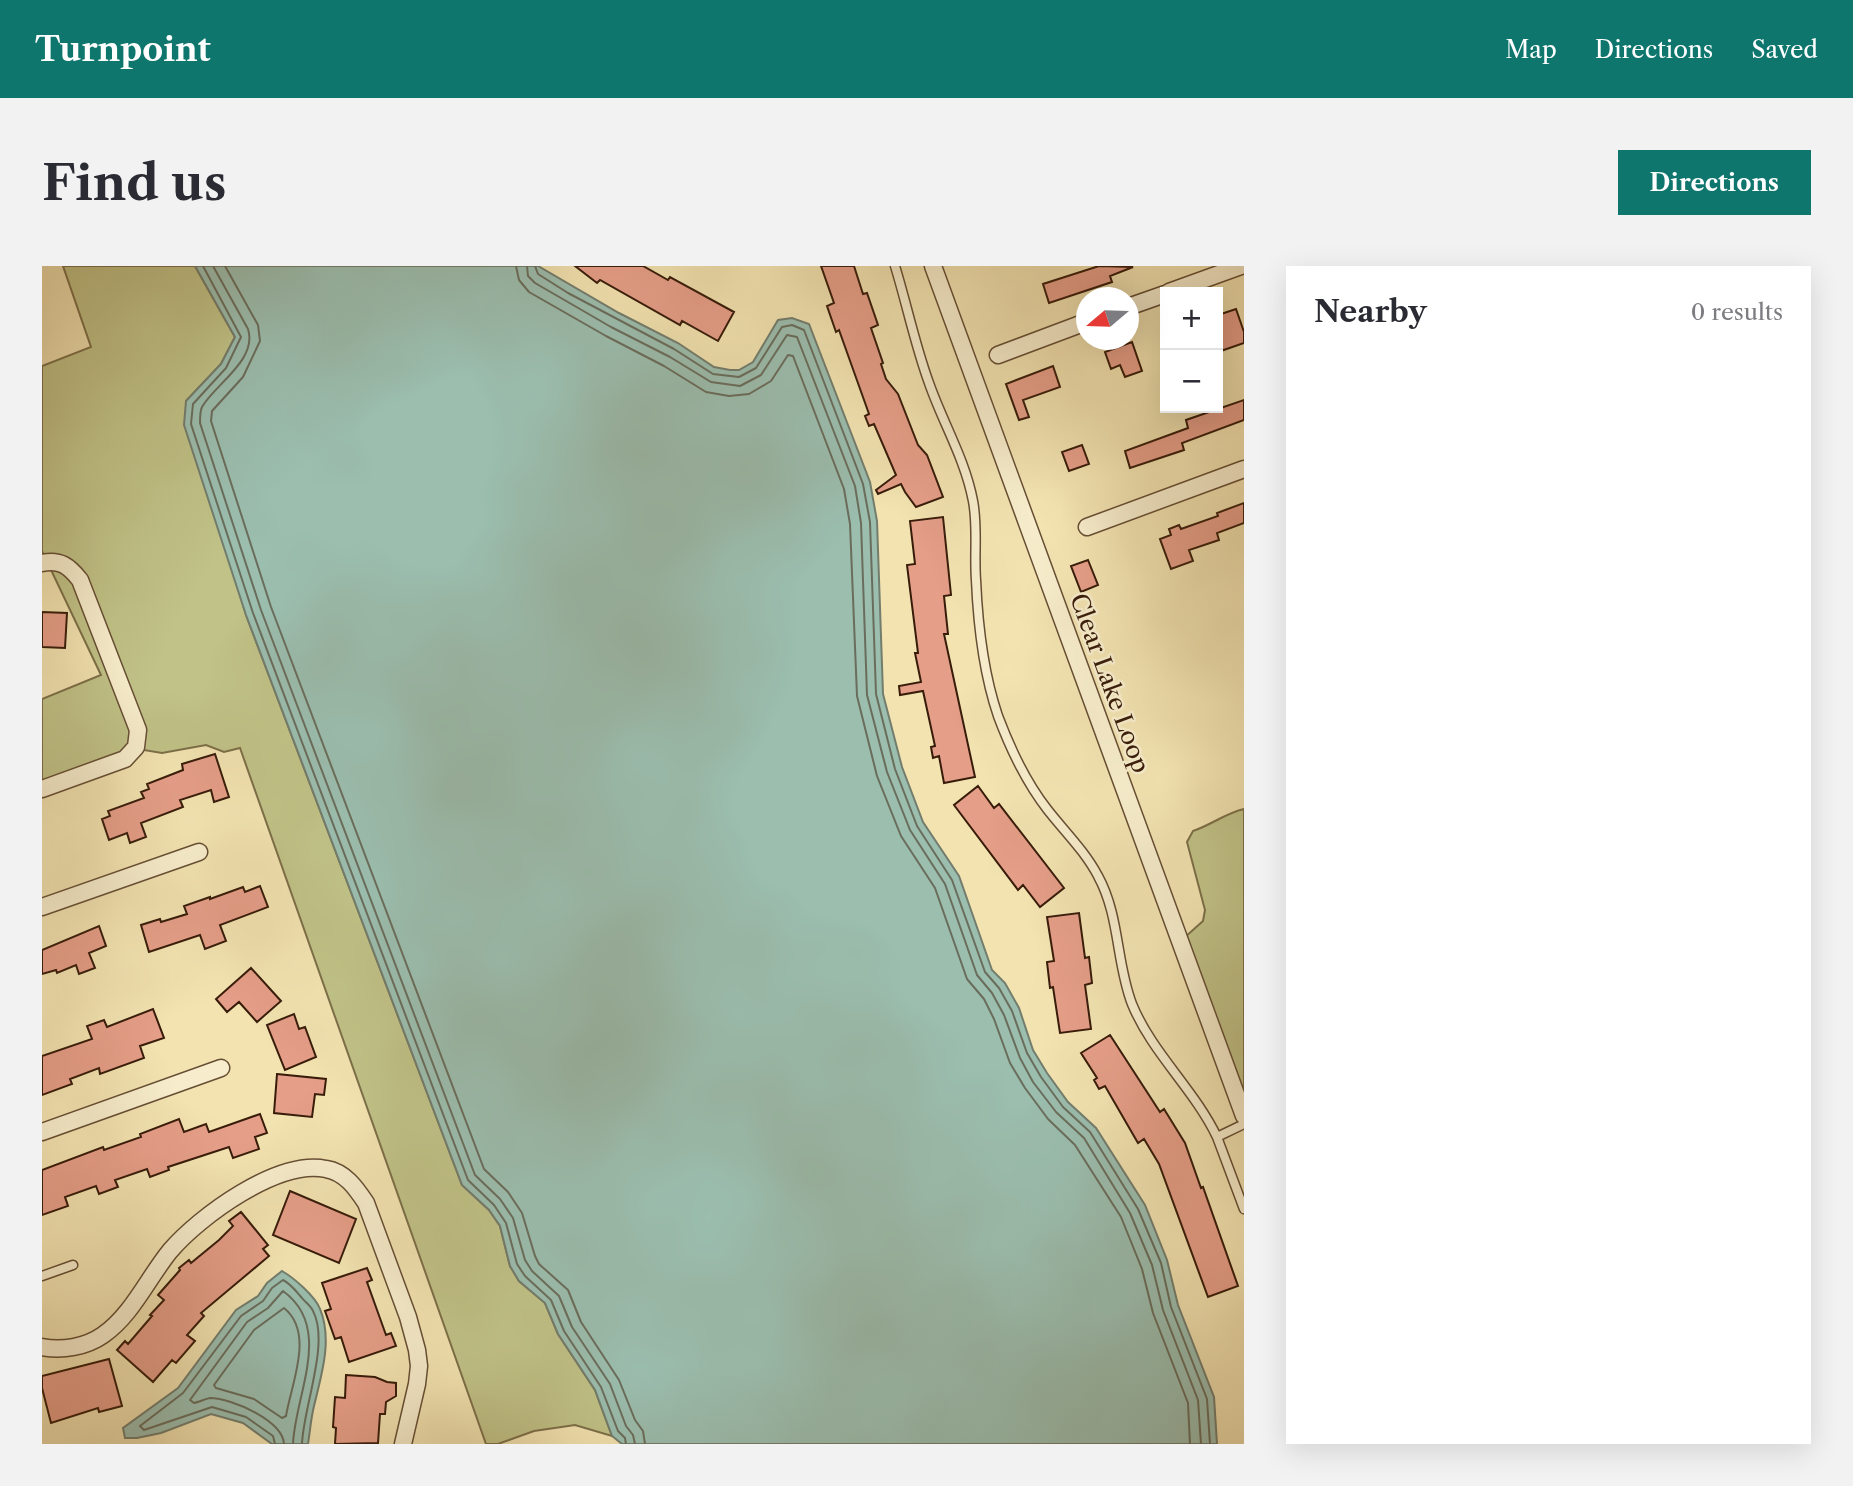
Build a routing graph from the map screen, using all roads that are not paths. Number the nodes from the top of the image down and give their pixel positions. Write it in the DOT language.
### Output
graph roads {
  1 [pos="895,266"];
  2 [pos="933,266"];
  3 [pos="1241,266"];
  4 [pos="1183,287"];
  5 [pos="1160,296"];
  6 [pos="1139,303"];
  7 [pos="1076,327"];
  8 [pos="998,355"];
  9 [pos="1244,470"];
  10 [pos="1087,527"];
  11 [pos="42,563"];
  12 [pos="42,789"];
  13 [pos="199,852"];
  14 [pos="42,907"];
  15 [pos="221,1068"];
  16 [pos="1244,1116"];
  17 [pos="1244,1124"];
  18 [pos="42,1132"];
  19 [pos="1217,1136"];
  20 [pos="1244,1209"];
  21 [pos="73,1265"];
  22 [pos="42,1276"];
  23 [pos="42,1347"];
  24 [pos="403,1444"];
  1 -- 19 [label="lane"];
  2 -- 16 [label="street, Clear Lake Loop"];
  3 -- 4 [label="street"];
  5 -- 6 [label="street"];
  7 -- 8 [label="street"];
  9 -- 10 [label="street"];
  11 -- 12 [label="street"];
  13 -- 14 [label="street"];
  15 -- 18 [label="street"];
  17 -- 19 [label="lane"];
  19 -- 20 [label="lane"];
  21 -- 22 [label="lane"];
  23 -- 24 [label="street"];
}
